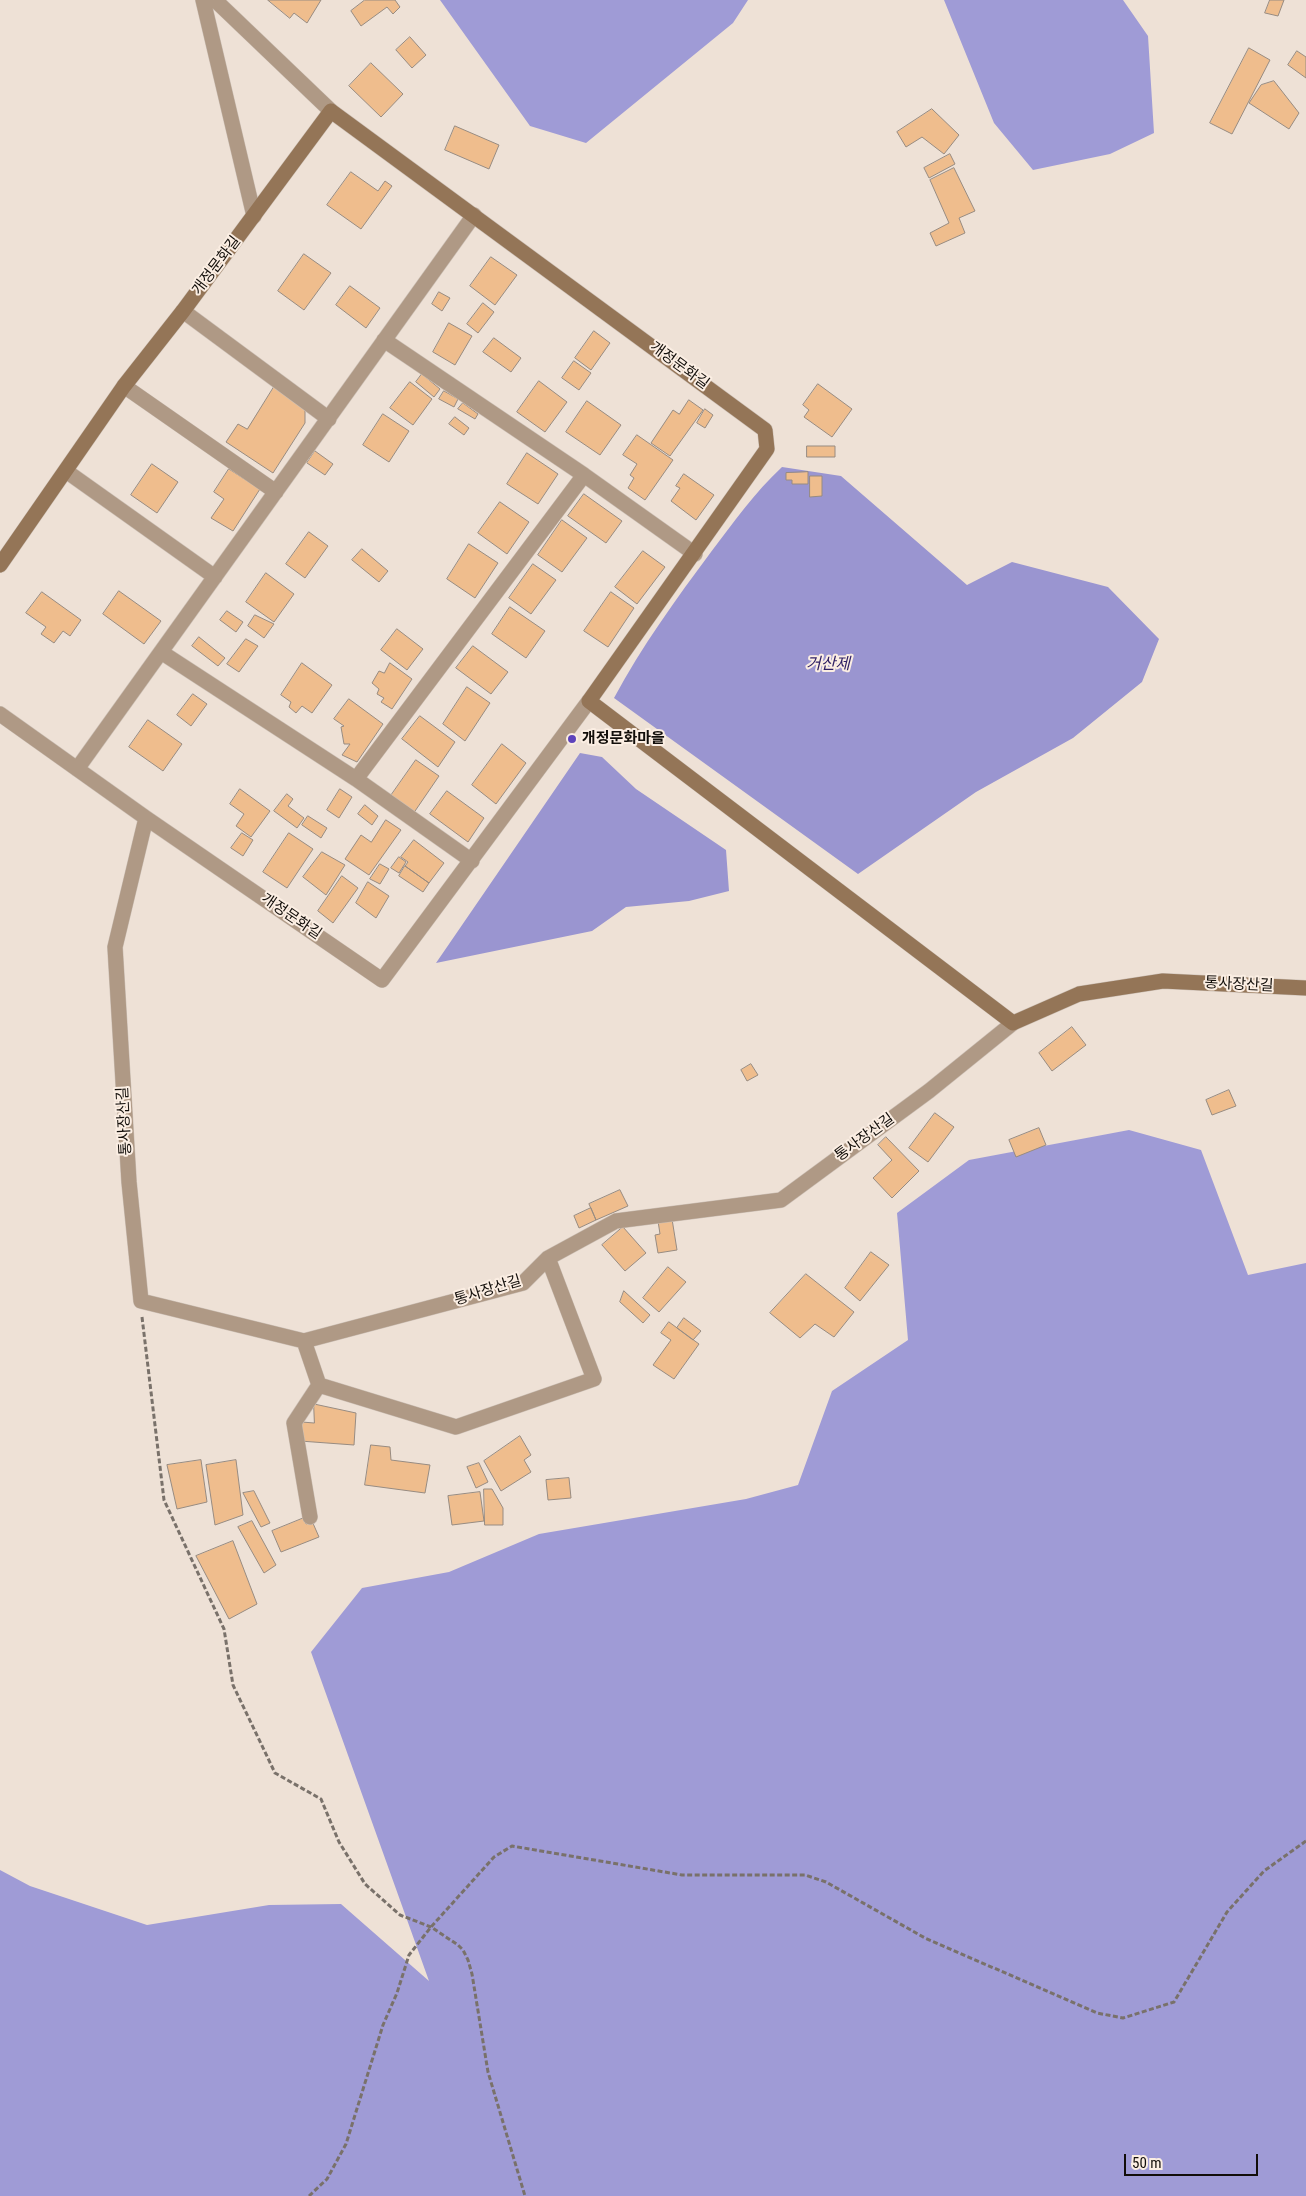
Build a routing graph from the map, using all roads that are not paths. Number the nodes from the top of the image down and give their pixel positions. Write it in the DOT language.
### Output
graph roads {
  1 [pos="203,0"];
  2 [pos="215,0"];
  3 [pos="331,111"];
  4 [pos="254,216"];
  5 [pos="474,216"];
  6 [pos="183,311"];
  7 [pos="384,340"];
  8 [pos="124,386"];
  9 [pos="329,419"];
  10 [pos="66,471"];
  11 [pos="584,475"];
  12 [pos="276,492"];
  13 [pos="695,554"];
  14 [pos="0,565"];
  15 [pos="215,577"];
  16 [pos="162,652"];
  17 [pos="590,701"];
  18 [pos="0,714"];
  19 [pos="77,769"];
  20 [pos="356,779"];
  21 [pos="146,818"];
  22 [pos="472,861"];
  23 [pos="1306,988"];
  24 [pos="1013,1023"];
  25 [pos="548,1258"];
  26 [pos="304,1341"];
  27 [pos="319,1385"];
  28 [pos="310,1518"];
  1 -- 4 [label="street"];
  2 -- 3 [label="street"];
  3 -- 4 [label="street, 개정문화길"];
  3 -- 5 [label="street, 개정문화길"];
  4 -- 6 [label="street, 개정문화길"];
  5 -- 7 [label="street"];
  5 -- 13 [label="street, 개정문화길"];
  6 -- 8 [label="street, 개정문화길"];
  6 -- 9 [label="street"];
  7 -- 9 [label="street"];
  7 -- 11 [label="street"];
  8 -- 10 [label="street, 개정문화길"];
  8 -- 12 [label="street"];
  9 -- 12 [label="street"];
  10 -- 14 [label="street, 개정문화길"];
  10 -- 15 [label="street"];
  11 -- 13 [label="street"];
  11 -- 20 [label="street"];
  12 -- 15 [label="street"];
  13 -- 17 [label="street, 개정문화길"];
  15 -- 16 [label="street"];
  16 -- 19 [label="street"];
  16 -- 20 [label="street"];
  17 -- 22 [label="street, 개정문화길"];
  17 -- 24 [label="street"];
  18 -- 19 [label="street, 개정문화길"];
  19 -- 21 [label="street, 개정문화길"];
  20 -- 22 [label="street"];
  21 -- 22 [label="street, 개정문화길"];
  21 -- 26 [label="street, 통사장산길"];
  23 -- 24 [label="street, 통사장산길"];
  24 -- 25 [label="street, 통사장산길"];
  25 -- 26 [label="street, 통사장산길"];
  25 -- 27 [label="street"];
  26 -- 27 [label="street"];
  27 -- 28 [label="street"];
}
